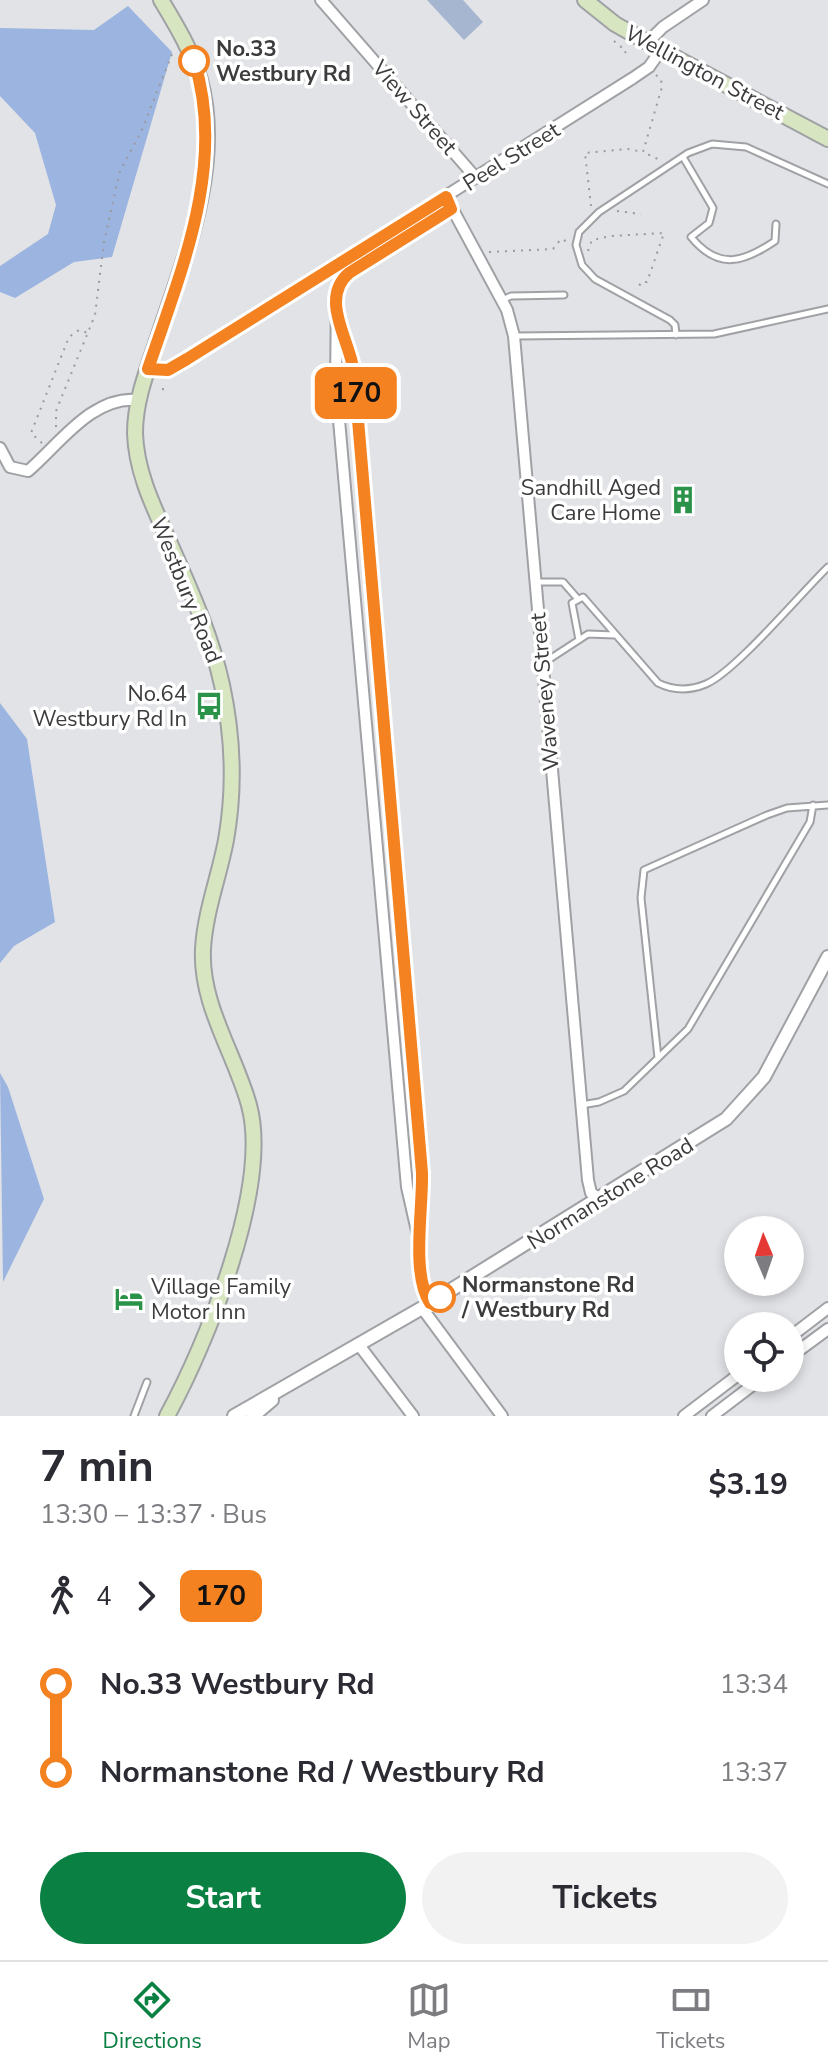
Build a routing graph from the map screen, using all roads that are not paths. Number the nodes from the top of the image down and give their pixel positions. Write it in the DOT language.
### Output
graph roads {
  1 [pos="161,0"];
  2 [pos="321,0"];
  3 [pos="585,0"];
  4 [pos="703,0"];
  5 [pos="655,46"];
  6 [pos="828,139"];
  7 [pos="683,157"];
  8 [pos="476,178"];
  9 [pos="828,184"];
  10 [pos="446,197"];
  11 [pos="451,209"];
  12 [pos="776,224"];
  13 [pos="564,295"];
  14 [pos="501,300"];
  15 [pos="828,309"];
  16 [pos="338,324"];
  17 [pos="676,335"];
  18 [pos="514,336"];
  19 [pos="148,369"];
  20 [pos="138,400"];
  21 [pos="0,448"];
  22 [pos="828,567"];
  23 [pos="535,582"];
  24 [pos="577,598"];
  25 [pos="618,636"];
  26 [pos="579,640"];
  27 [pos="542,665"];
  28 [pos="813,805"];
  29 [pos="828,805"];
  30 [pos="828,957"];
  31 [pos="658,1059"];
  32 [pos="581,1105"];
  33 [pos="600,1199"];
  34 [pos="419,1240"];
  35 [pos="426,1305"];
  36 [pos="828,1308"];
  37 [pos="804,1326"];
  38 [pos="828,1329"];
  39 [pos="359,1345"];
  40 [pos="804,1347"];
  41 [pos="147,1382"];
  42 [pos="724,1386"];
  43 [pos="287,1388"];
  44 [pos="744,1392"];
  45 [pos="134,1416"];
  46 [pos="167,1416"];
  47 [pos="234,1416"];
  48 [pos="253,1416"];
  49 [pos="413,1416"];
  50 [pos="502,1416"];
  51 [pos="684,1416"];
  52 [pos="712,1416"];
  1 -- 19 [label="main road, Westbury Road"];
  2 -- 8 [label="street, View Street"];
  3 -- 5 [label="main road, Wellington Street"];
  4 -- 5 [label="street, Peel Street"];
  5 -- 6 [label="main road, Wellington Street"];
  5 -- 8 [label="street, Peel Street"];
  7 -- 9 [label="lane"];
  7 -- 12 [label="lane"];
  7 -- 17 [label="lane"];
  8 -- 10 [label="street, Peel Street"];
  10 -- 11 [label="street, Waveney Street"];
  10 -- 19 [label="street, Peel Street"];
  11 -- 14 [label="street, Waveney Street"];
  11 -- 16 [label="street"];
  13 -- 14 [label="lane"];
  14 -- 18 [label="street, Waveney Street"];
  15 -- 17 [label="lane"];
  16 -- 34 [label="street"];
  16 -- 34 [label="street"];
  17 -- 18 [label="lane"];
  18 -- 23 [label="street, Waveney Street"];
  19 -- 20 [label="main road, Westbury Road"];
  20 -- 21 [label="street"];
  20 -- 46 [label="main road, Westbury Road"];
  22 -- 25 [label="lane"];
  23 -- 24 [label="lane"];
  23 -- 27 [label="street, Waveney Street"];
  24 -- 25 [label="lane"];
  24 -- 26 [label="lane"];
  25 -- 26 [label="lane"];
  26 -- 27 [label="lane"];
  27 -- 32 [label="street, Waveney Street"];
  28 -- 29 [label="lane"];
  28 -- 31 [label="lane"];
  28 -- 31 [label="lane"];
  30 -- 33 [label="street, Normanstone Road"];
  31 -- 32 [label="lane"];
  32 -- 33 [label="street, Waveney Street"];
  33 -- 35 [label="street, Normanstone Road"];
  34 -- 35 [label="street"];
  35 -- 39 [label="street, Normanstone Road"];
  35 -- 50 [label="street"];
  36 -- 37 [label="street"];
  38 -- 40 [label="street"];
  39 -- 43 [label="street, Normanstone Road"];
  39 -- 49 [label="street"];
  41 -- 45 [label="lane"];
  42 -- 51 [label="street"];
  43 -- 47 [label="street, Normanstone Road"];
  43 -- 48 [label="street, Normanstone Road"];
  44 -- 52 [label="street"];
}
